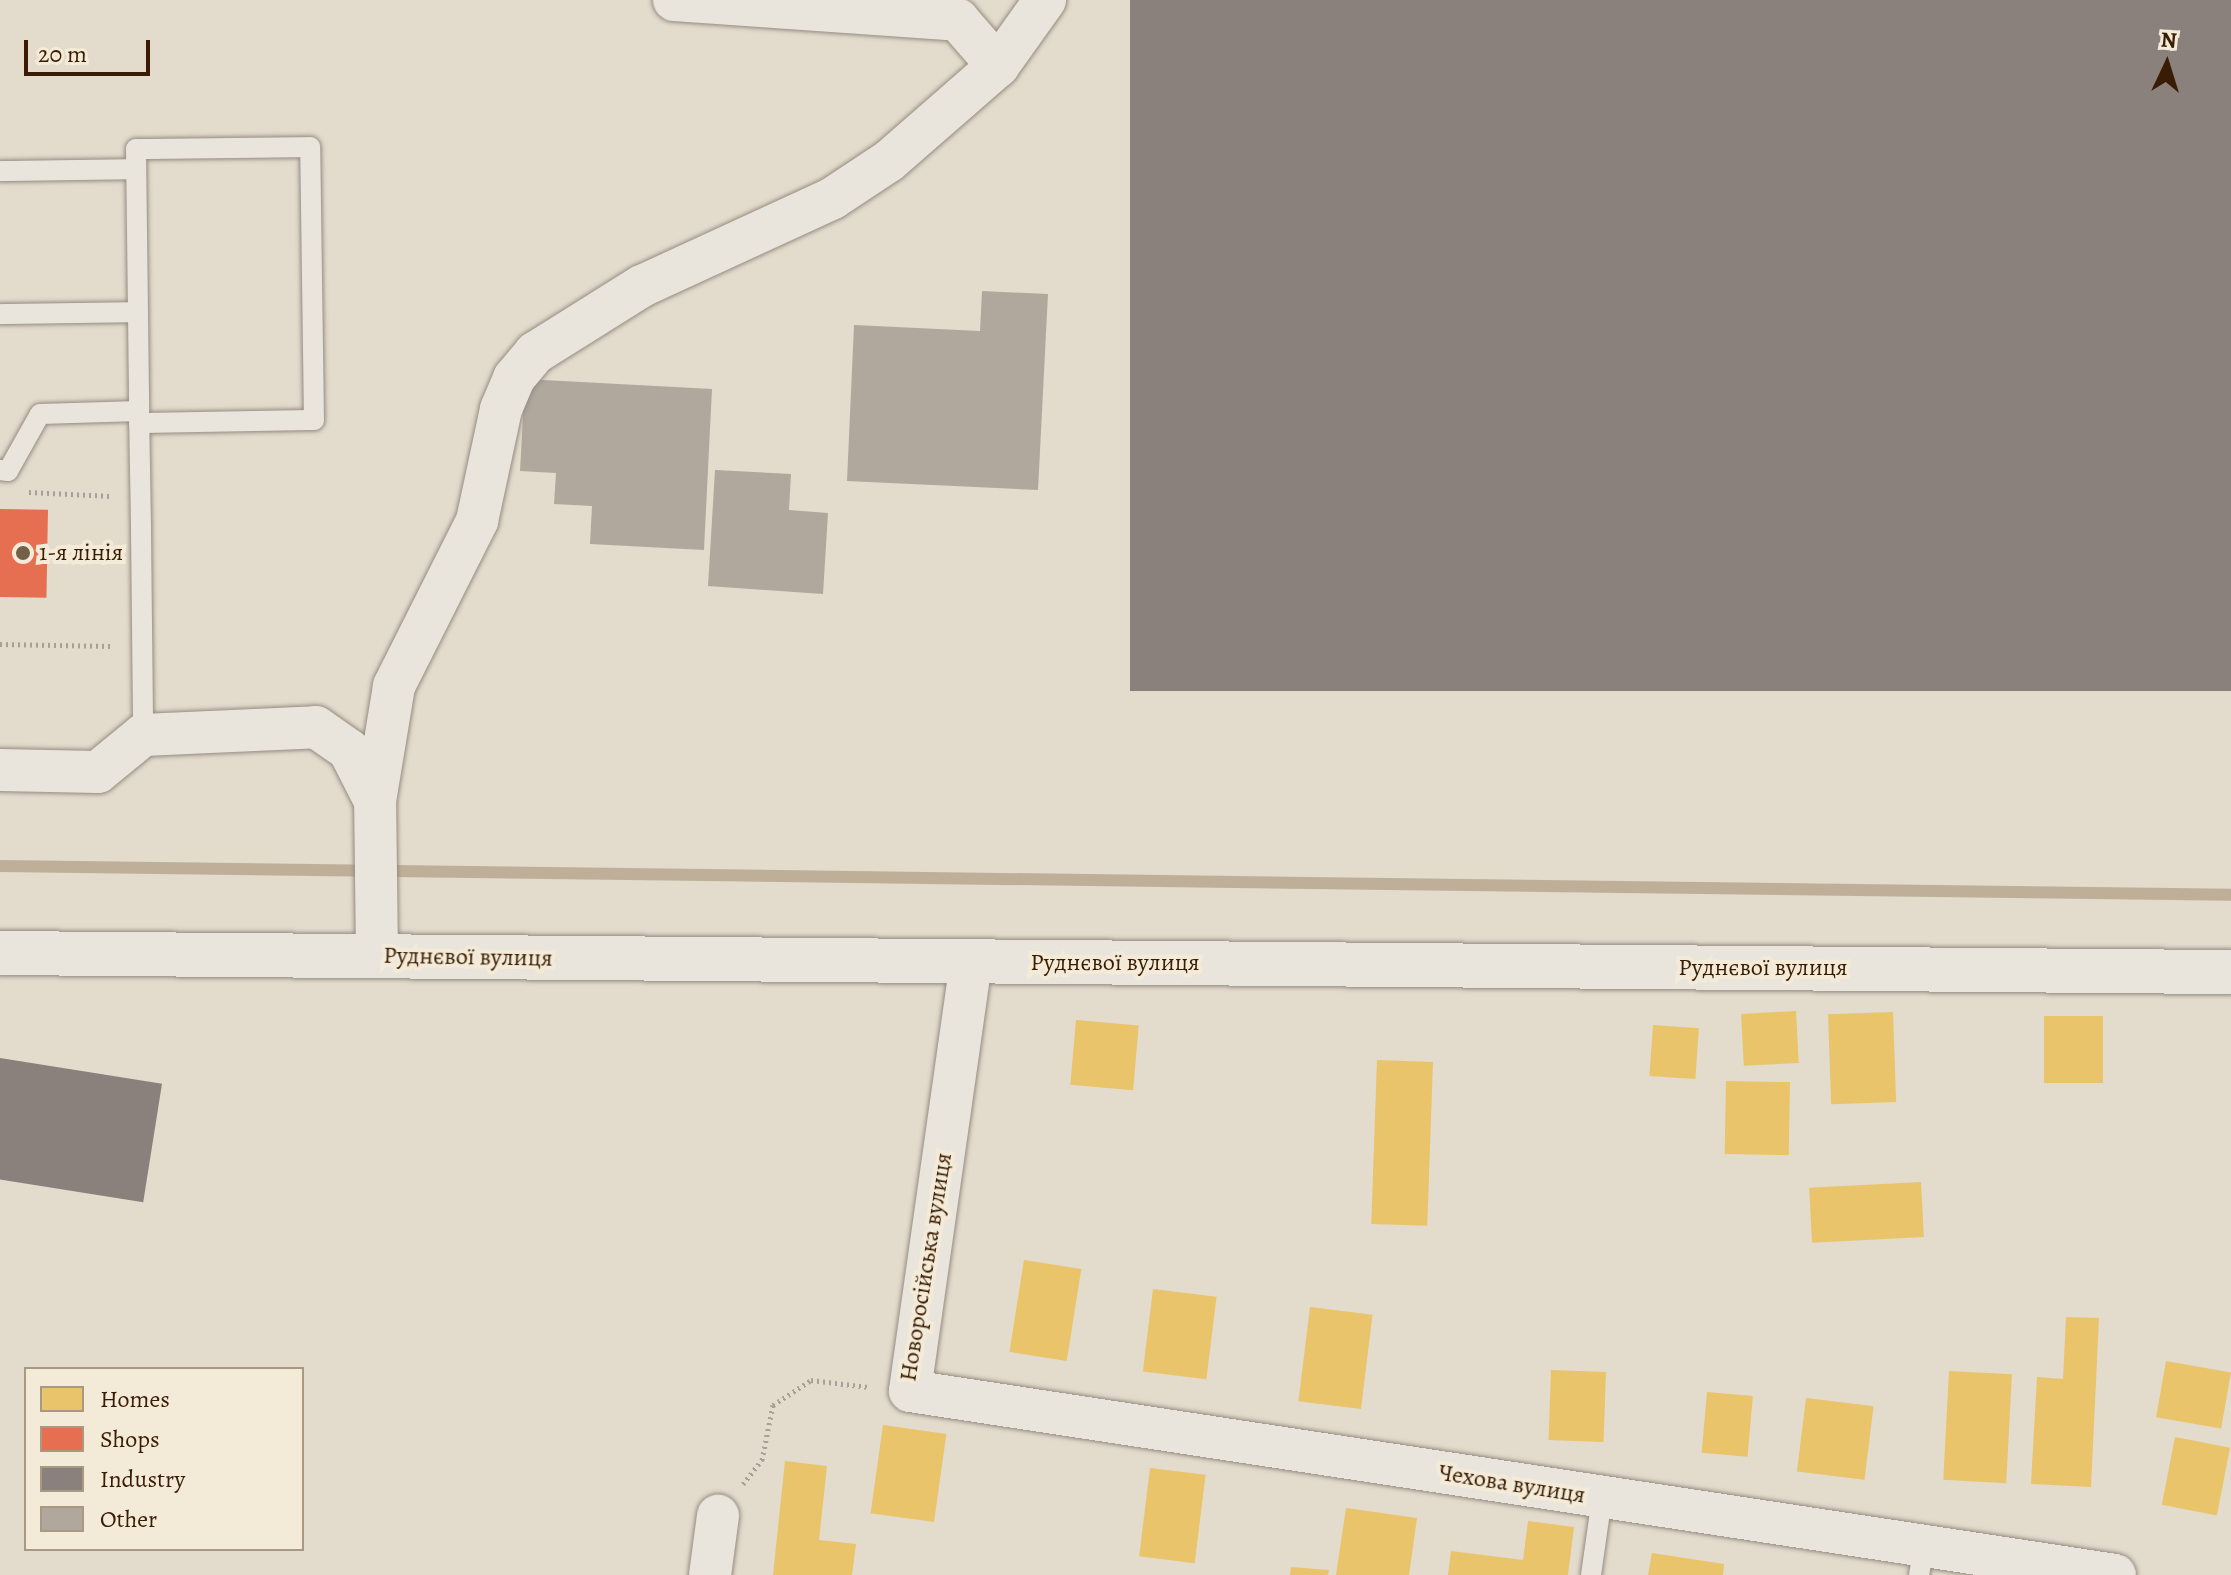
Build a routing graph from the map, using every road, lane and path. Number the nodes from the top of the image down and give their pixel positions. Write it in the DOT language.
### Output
graph roads {
  1 [pos="674,0"];
  2 [pos="1045,0"];
  3 [pos="998,66"];
  4 [pos="136,169"];
  5 [pos="0,171"];
  6 [pos="138,312"];
  7 [pos="0,314"];
  8 [pos="139,417"];
  9 [pos="0,470"];
  10 [pos="22,491"];
  11 [pos="140,497"];
  12 [pos="0,644"];
  13 [pos="142,646"];
  14 [pos="143,735"];
  15 [pos="0,770"];
  16 [pos="375,801"];
  17 [pos="0,953"];
  18 [pos="377,956"];
  19 [pos="971,962"];
  20 [pos="2231,972"];
  21 [pos="910,1391"];
  22 [pos="1602,1498"];
  23 [pos="718,1516"];
  24 [pos="1921,1560"];
  25 [pos="710,1575"];
  26 [pos="1591,1575"];
  27 [pos="2115,1575"];
  1 -- 3 [label="street"];
  2 -- 3 [label="street"];
  3 -- 16 [label="street"];
  4 -- 5 [label="lane"];
  4 -- 6 [label="lane"];
  4 -- 8 [label="lane"];
  6 -- 7 [label="lane"];
  6 -- 8 [label="lane"];
  8 -- 9 [label="lane"];
  8 -- 11 [label="lane"];
  10 -- 11 [label="path"];
  11 -- 13 [label="lane"];
  12 -- 13 [label="path"];
  13 -- 14 [label="lane"];
  14 -- 15 [label="street"];
  14 -- 16 [label="street"];
  16 -- 18 [label="street"];
  17 -- 18 [label="street, Руднєвої вулиця"];
  18 -- 19 [label="street, Руднєвої вулиця"];
  19 -- 20 [label="street, Руднєвої вулиця"];
  19 -- 21 [label="street, Новоросійська вулиця"];
  21 -- 22 [label="street, Чехова вулиця"];
  21 -- 23 [label="path, Новоросійська вулиця"];
  22 -- 24 [label="street, Чехова вулиця"];
  22 -- 26 [label="lane"];
  23 -- 25 [label="street"];
  24 -- 27 [label="street, Чехова вулиця"];
}
